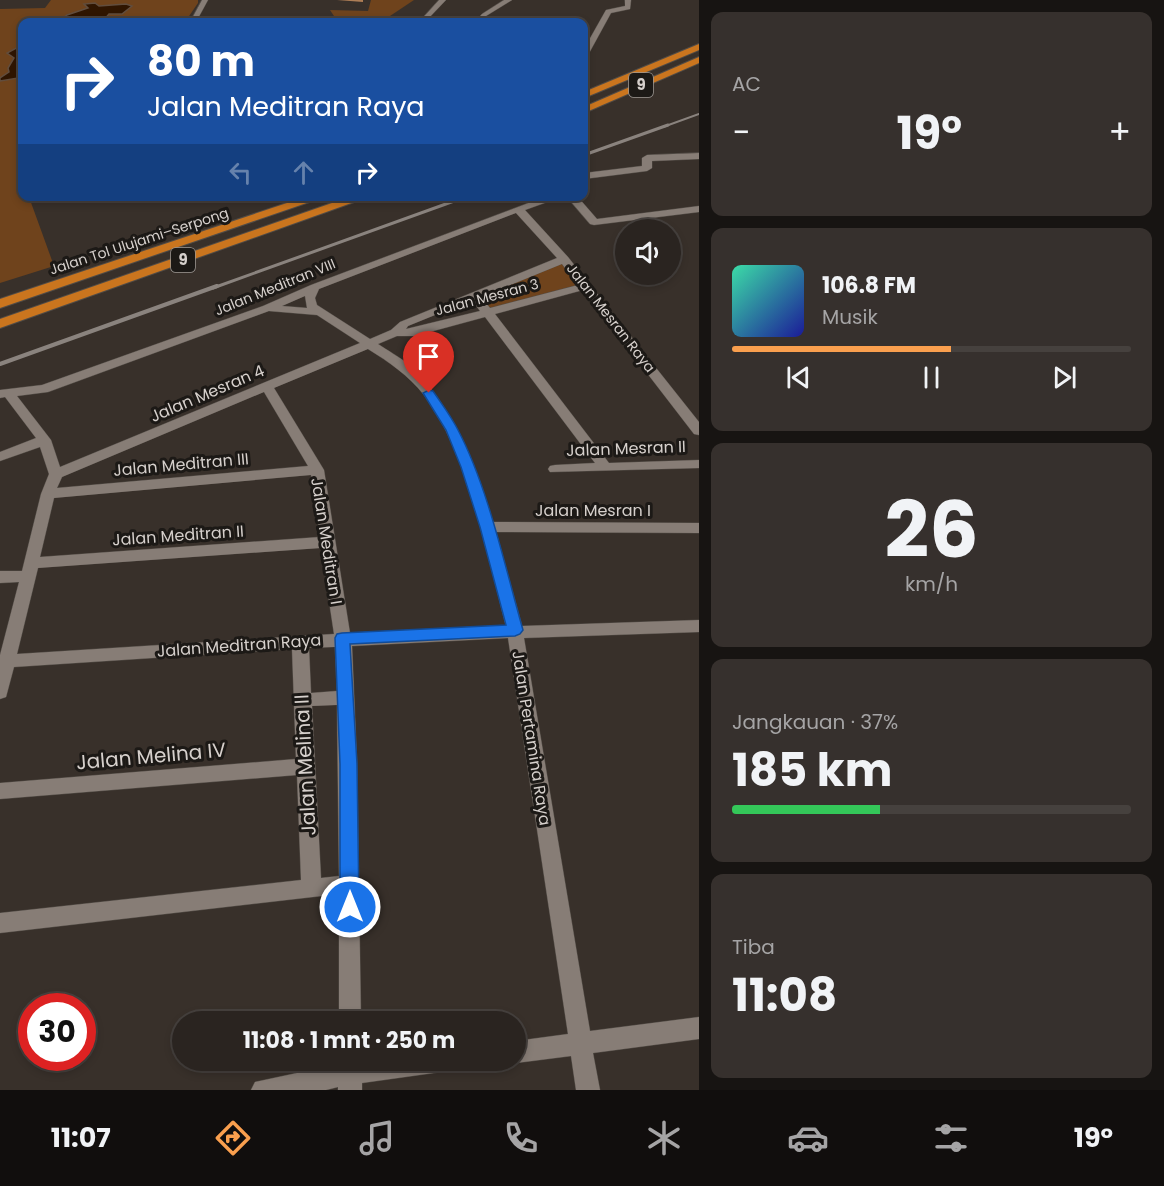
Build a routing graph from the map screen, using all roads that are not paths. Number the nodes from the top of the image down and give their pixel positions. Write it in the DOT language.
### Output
graph roads {
  1 [pos="205,0"];
  2 [pos="443,0"];
  3 [pos="509,0"];
  4 [pos="628,0"];
  5 [pos="195,18"];
  6 [pos="426,18"];
  7 [pos="481,18"];
  8 [pos="588,39"];
  9 [pos="699,47"];
  10 [pos="699,60"];
  11 [pos="588,93"];
  12 [pos="588,108"];
  13 [pos="699,156"];
  14 [pos="588,175"];
  15 [pos="306,201"];
  16 [pos="351,201"];
  17 [pos="543,201"];
  18 [pos="575,201"];
  19 [pos="518,209"];
  20 [pos="699,209"];
  21 [pos="564,259"];
  22 [pos="315,286"];
  23 [pos="586,286"];
  24 [pos="475,296"];
  25 [pos="0,303"];
  26 [pos="267,308"];
  27 [pos="319,312"];
  28 [pos="487,312"];
  29 [pos="0,324"];
  30 [pos="395,333"];
  31 [pos="371,343"];
  32 [pos="267,386"];
  33 [pos="4,393"];
  34 [pos="699,431"];
  35 [pos="44,440"];
  36 [pos="0,457"];
  37 [pos="699,464"];
  38 [pos="605,467"];
  39 [pos="555,469"];
  40 [pos="317,470"];
  41 [pos="56,474"];
  42 [pos="48,494"];
  43 [pos="487,527"];
  44 [pos="699,528"];
  45 [pos="328,542"];
  46 [pos="30,569"];
  47 [pos="0,577"];
  48 [pos="699,626"];
  49 [pos="515,630"];
  50 [pos="342,638"];
  51 [pos="300,641"];
  52 [pos="3,662"];
  53 [pos="0,692"];
  54 [pos="345,698"];
  55 [pos="302,700"];
  56 [pos="306,766"];
  57 [pos="0,791"];
  58 [pos="349,884"];
  59 [pos="311,888"];
  60 [pos="0,923"];
  61 [pos="350,1011"];
  62 [pos="699,1028"];
  63 [pos="582,1043"];
  64 [pos="526,1051"];
  65 [pos="376,1071"];
  66 [pos="350,1075"];
  67 [pos="294,1088"];
  68 [pos="262,1090"];
  69 [pos="588,1090"];
  1 -- 5 [label="street"];
  2 -- 6 [label="street"];
  3 -- 7 [label="street"];
  4 -- 8 [label="street"];
  9 -- 11 [label="highway, 9"];
  10 -- 12 [label="highway, 9"];
  13 -- 14 [label="street"];
  15 -- 25 [label="highway, Jalan Tol Ulujami–Serpong / 9"];
  16 -- 29 [label="highway, Jalan Tol Ulujami–Serpong / 9"];
  17 -- 19 [label="street, Jalan Meditran VIII"];
  18 -- 20 [label="street"];
  19 -- 21 [label="street, Jalan Mesran Raya"];
  19 -- 22 [label="street, Jalan Meditran VIII"];
  21 -- 23 [label="street, Jalan Mesran Raya"];
  21 -- 24 [label="street, Jalan Mesran 3"];
  22 -- 26 [label="street, Jalan Meditran VIII"];
  22 -- 27 [label="street"];
  23 -- 28 [label="street, Jalan Mesran 3"];
  23 -- 34 [label="street, Jalan Mesran Raya"];
  24 -- 28 [label="street"];
  24 -- 30 [label="street, Jalan Mesran 3"];
  26 -- 27 [label="street, Jalan Pertamina Raya"];
  26 -- 33 [label="street, Jalan Meditran VIII"];
  27 -- 31 [label="street, Jalan Pertamina Raya"];
  28 -- 30 [label="street, Jalan Mesran 3"];
  28 -- 38 [label="street"];
  30 -- 31 [label="street, Jalan Mesran 3"];
  31 -- 32 [label="street, Jalan Mesran 4"];
  31 -- 43 [label="street, Jalan Pertamina Raya"];
  32 -- 40 [label="street, Jalan Meditran I"];
  32 -- 41 [label="street, Jalan Mesran 4"];
  33 -- 35 [label="street"];
  35 -- 36 [label="street"];
  35 -- 41 [label="street"];
  37 -- 38 [label="street, Jalan Mesran II"];
  38 -- 39 [label="street, Jalan Mesran II"];
  40 -- 42 [label="street, Jalan Meditran III"];
  40 -- 45 [label="street, Jalan Meditran I"];
  41 -- 42 [label="street"];
  42 -- 46 [label="street"];
  43 -- 44 [label="street, Jalan Mesran I"];
  43 -- 49 [label="street, Jalan Pertamina Raya"];
  45 -- 46 [label="street, Jalan Meditran II"];
  45 -- 50 [label="street, Jalan Meditran I"];
  46 -- 47 [label="street, Jalan Meditran II"];
  46 -- 52 [label="street"];
  48 -- 49 [label="street"];
  49 -- 50 [label="street, Jalan Meditran Raya"];
  49 -- 63 [label="street, Jalan Pertamina Raya"];
  50 -- 51 [label="street, Jalan Meditran Raya"];
  50 -- 54 [label="street"];
  51 -- 52 [label="street, Jalan Meditran Raya"];
  51 -- 55 [label="street, Jalan Melina II"];
  52 -- 53 [label="street"];
  54 -- 55 [label="street"];
  54 -- 58 [label="street"];
  55 -- 56 [label="street, Jalan Melina II"];
  56 -- 57 [label="street, Jalan Melina IV"];
  56 -- 59 [label="street, Jalan Melina II"];
  58 -- 59 [label="street"];
  58 -- 61 [label="street"];
  59 -- 60 [label="street"];
  62 -- 63 [label="street"];
  63 -- 64 [label="street"];
  63 -- 69 [label="street, Jalan Pertamina Raya"];
  65 -- 66 [label="street"];
  66 -- 67 [label="street"];
  67 -- 68 [label="street"];
}
